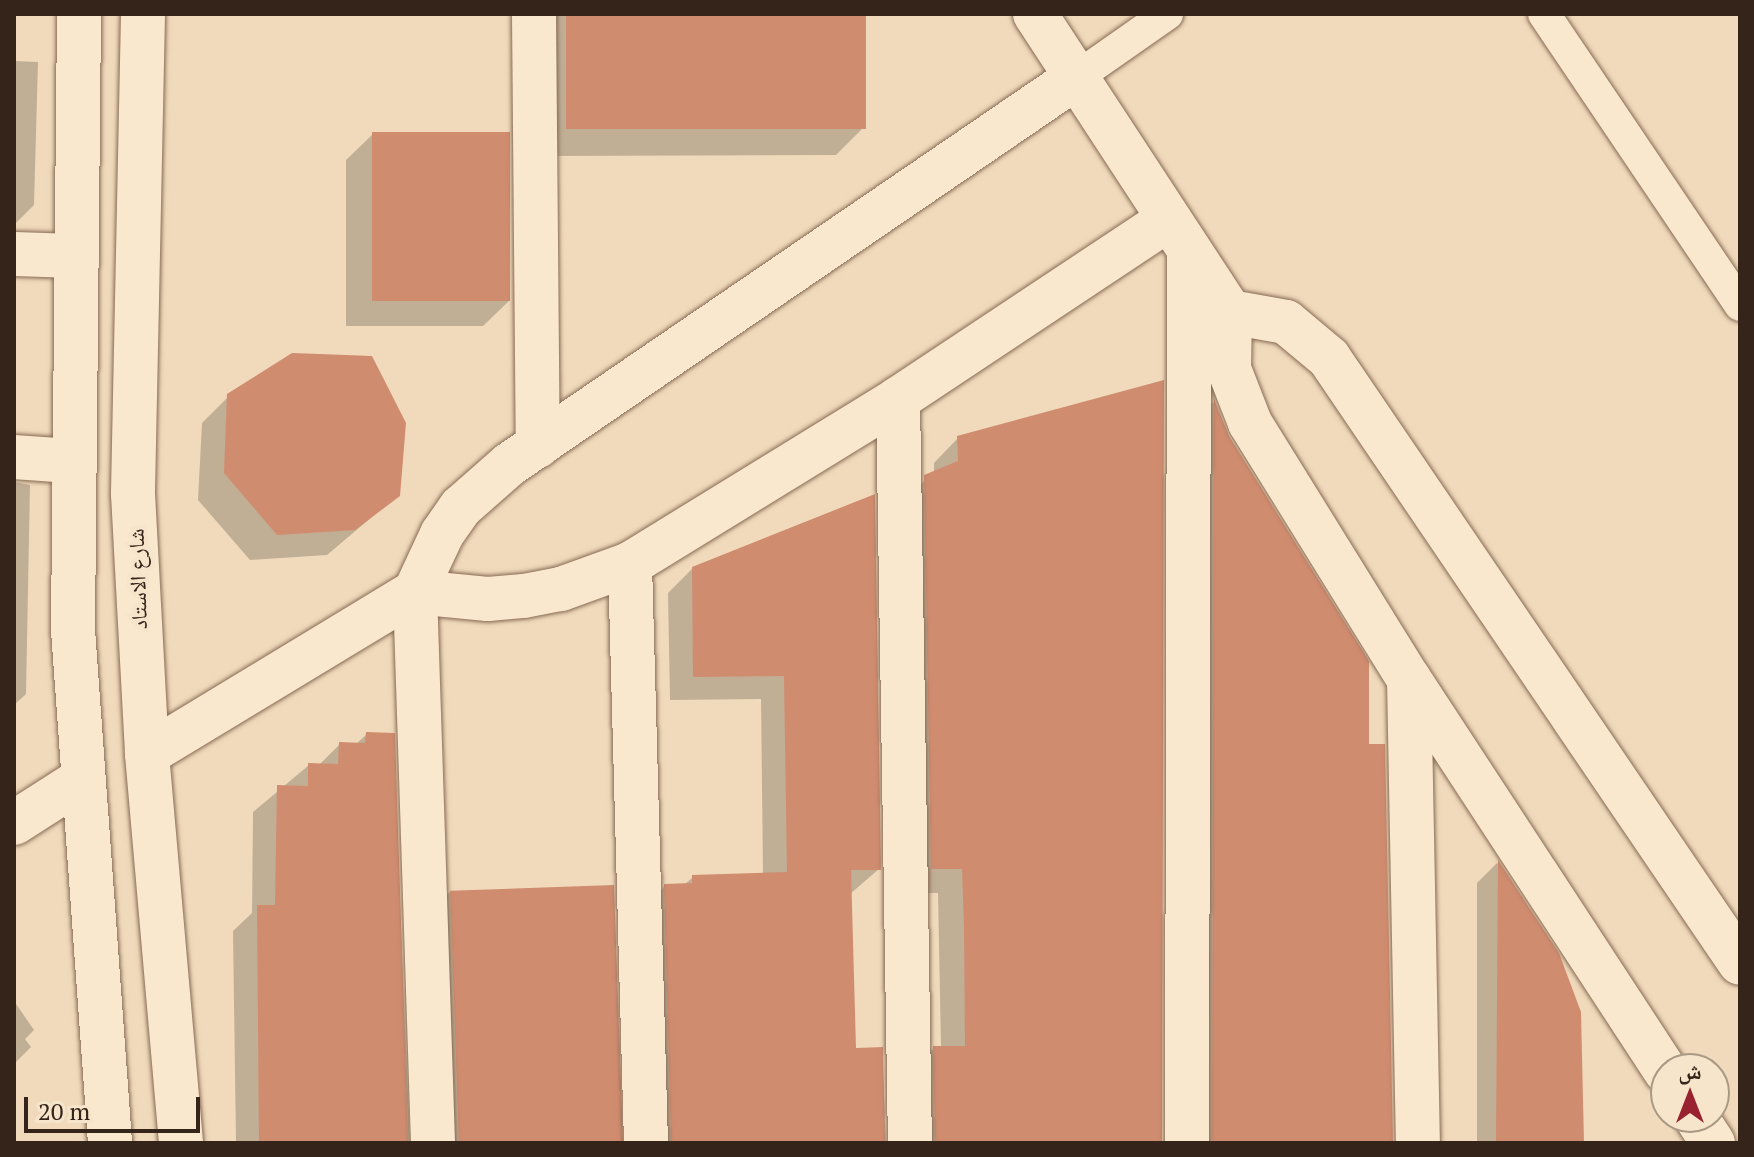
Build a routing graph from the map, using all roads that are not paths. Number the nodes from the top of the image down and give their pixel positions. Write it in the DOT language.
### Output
graph roads {
  1 [pos="79,14"];
  2 [pos="143,14"];
  3 [pos="534,14"];
  4 [pos="1035,14"];
  5 [pos="1167,14"];
  6 [pos="1544,14"];
  7 [pos="1077,77"];
  8 [pos="1179,234"];
  9 [pos="14,254"];
  10 [pos="75,256"];
  11 [pos="1740,305"];
  12 [pos="1230,312"];
  13 [pos="898,399"];
  14 [pos="538,446"];
  15 [pos="14,457"];
  16 [pos="71,461"];
  17 [pos="630,564"];
  18 [pos="415,592"];
  19 [pos="1409,679"];
  20 [pos="147,754"];
  21 [pos="81,780"];
  22 [pos="14,823"];
  23 [pos="1740,963"];
  24 [pos="1654,1053"];
  25 [pos="110,1143"];
  26 [pos="181,1143"];
  27 [pos="433,1143"];
  28 [pos="646,1143"];
  29 [pos="910,1143"];
  30 [pos="1187,1143"];
  31 [pos="1418,1143"];
  1 -- 10 [label="street"];
  2 -- 20 [label="street, شارع الاستاد"];
  3 -- 14 [label="street"];
  4 -- 7 [label="street"];
  5 -- 7 [label="lane"];
  6 -- 11 [label="lane"];
  7 -- 8 [label="street"];
  7 -- 14 [label="street"];
  8 -- 12 [label="street"];
  8 -- 13 [label="street"];
  8 -- 30 [label="street"];
  9 -- 10 [label="street"];
  10 -- 16 [label="street"];
  12 -- 19 [label="street"];
  12 -- 23 [label="street"];
  13 -- 17 [label="street"];
  13 -- 29 [label="street"];
  14 -- 18 [label="street"];
  15 -- 16 [label="street"];
  16 -- 21 [label="street"];
  17 -- 18 [label="street"];
  17 -- 28 [label="street"];
  18 -- 20 [label="street"];
  18 -- 27 [label="street"];
  19 -- 24 [label="street"];
  19 -- 31 [label="street"];
  20 -- 26 [label="street, شارع الاستاد"];
  21 -- 22 [label="street"];
  21 -- 25 [label="street"];
}
